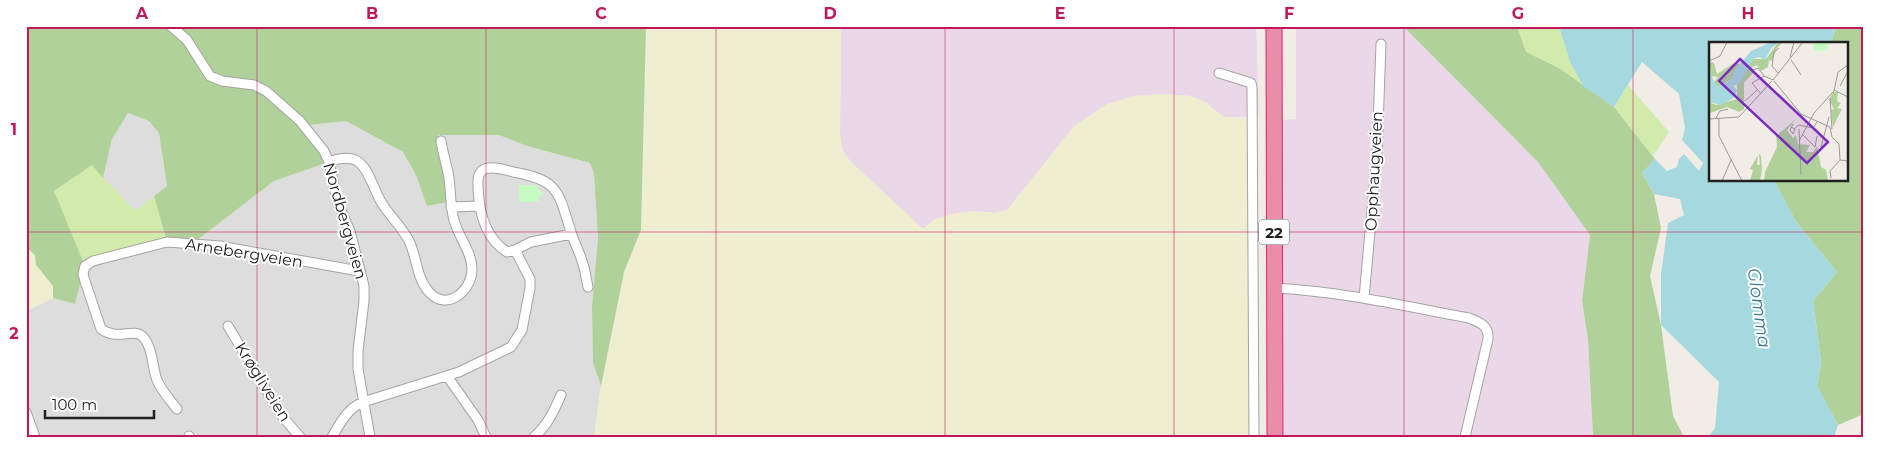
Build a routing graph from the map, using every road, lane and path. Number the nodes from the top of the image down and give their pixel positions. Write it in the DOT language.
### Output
graph roads {
  1 [pos="171,26"];
  2 [pos="1274,26"];
  3 [pos="1381,44"];
  4 [pos="1220,73"];
  5 [pos="441,141"];
  6 [pos="329,162"];
  7 [pos="479,206"];
  8 [pos="451,207"];
  9 [pos="571,234"];
  10 [pos="515,250"];
  11 [pos="359,271"];
  12 [pos="588,287"];
  13 [pos="1274,288"];
  14 [pos="1364,298"];
  15 [pos="228,326"];
  16 [pos="447,376"];
  17 [pos="561,395"];
  18 [pos="363,402"];
  19 [pos="176,409"];
  20 [pos="26,412"];
  21 [pos="35,437"];
  22 [pos="300,437"];
  23 [pos="332,437"];
  24 [pos="370,437"];
  25 [pos="486,437"];
  26 [pos="534,437"];
  27 [pos="1254,437"];
  28 [pos="1275,437"];
  29 [pos="1466,437"];
  1 -- 6 [label="street, Nordbergveien"];
  2 -- 13 [label="highway, 22"];
  3 -- 14 [label="street, Opphaugveien"];
  4 -- 27 [label="street"];
  5 -- 8 [label="street"];
  6 -- 8 [label="street"];
  6 -- 11 [label="street, Nordbergveien"];
  7 -- 8 [label="street"];
  7 -- 9 [label="street"];
  7 -- 10 [label="street"];
  9 -- 10 [label="street"];
  9 -- 12 [label="street"];
  10 -- 16 [label="street"];
  11 -- 18 [label="street, Nordbergveien"];
  11 -- 19 [label="street, Arnebergveien"];
  13 -- 14 [label="street"];
  13 -- 28 [label="highway, 22"];
  14 -- 29 [label="street"];
  15 -- 22 [label="street, Krøgliveien"];
  16 -- 18 [label="street"];
  16 -- 25 [label="street"];
  17 -- 26 [label="street"];
  18 -- 23 [label="street"];
  18 -- 24 [label="street, Nordbergveien"];
  20 -- 21 [label="street"];
}
